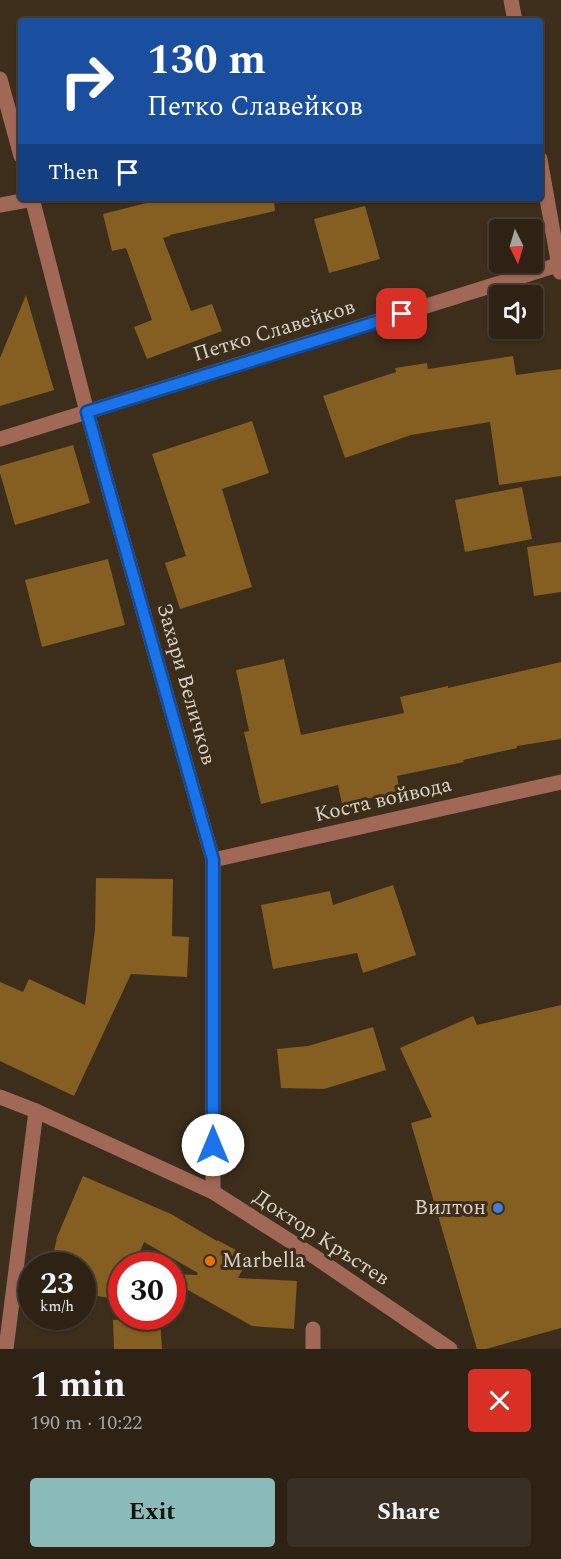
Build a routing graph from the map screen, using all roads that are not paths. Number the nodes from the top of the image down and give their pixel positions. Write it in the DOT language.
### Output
graph roads {
  1 [pos="512,0"];
  2 [pos="515,18"];
  3 [pos="0,80"];
  4 [pos="18,145"];
  5 [pos="543,175"];
  6 [pos="22,201"];
  7 [pos="34,201"];
  8 [pos="0,205"];
  9 [pos="560,268"];
  10 [pos="87,412"];
  11 [pos="0,439"];
  12 [pos="561,782"];
  13 [pos="213,860"];
  14 [pos="0,1096"];
  15 [pos="36,1111"];
  16 [pos="213,1192"];
  17 [pos="314,1329"];
  18 [pos="6,1349"];
  19 [pos="313,1349"];
  20 [pos="450,1349"];
  1 -- 2 [label="street"];
  3 -- 4 [label="street"];
  5 -- 9 [label="street"];
  6 -- 8 [label="street"];
  7 -- 10 [label="street, Захари Величков"];
  9 -- 10 [label="street, Петко Славейков"];
  10 -- 11 [label="street, Петко Славейков"];
  10 -- 13 [label="street, Захари Величков"];
  12 -- 13 [label="street, Коста войвода"];
  13 -- 16 [label="street, Захари Величков"];
  14 -- 15 [label="street, Доктор Кръстев"];
  15 -- 16 [label="street, Доктор Кръстев"];
  15 -- 18 [label="street"];
  16 -- 20 [label="street, Доктор Кръстев"];
  17 -- 19 [label="street"];
}
